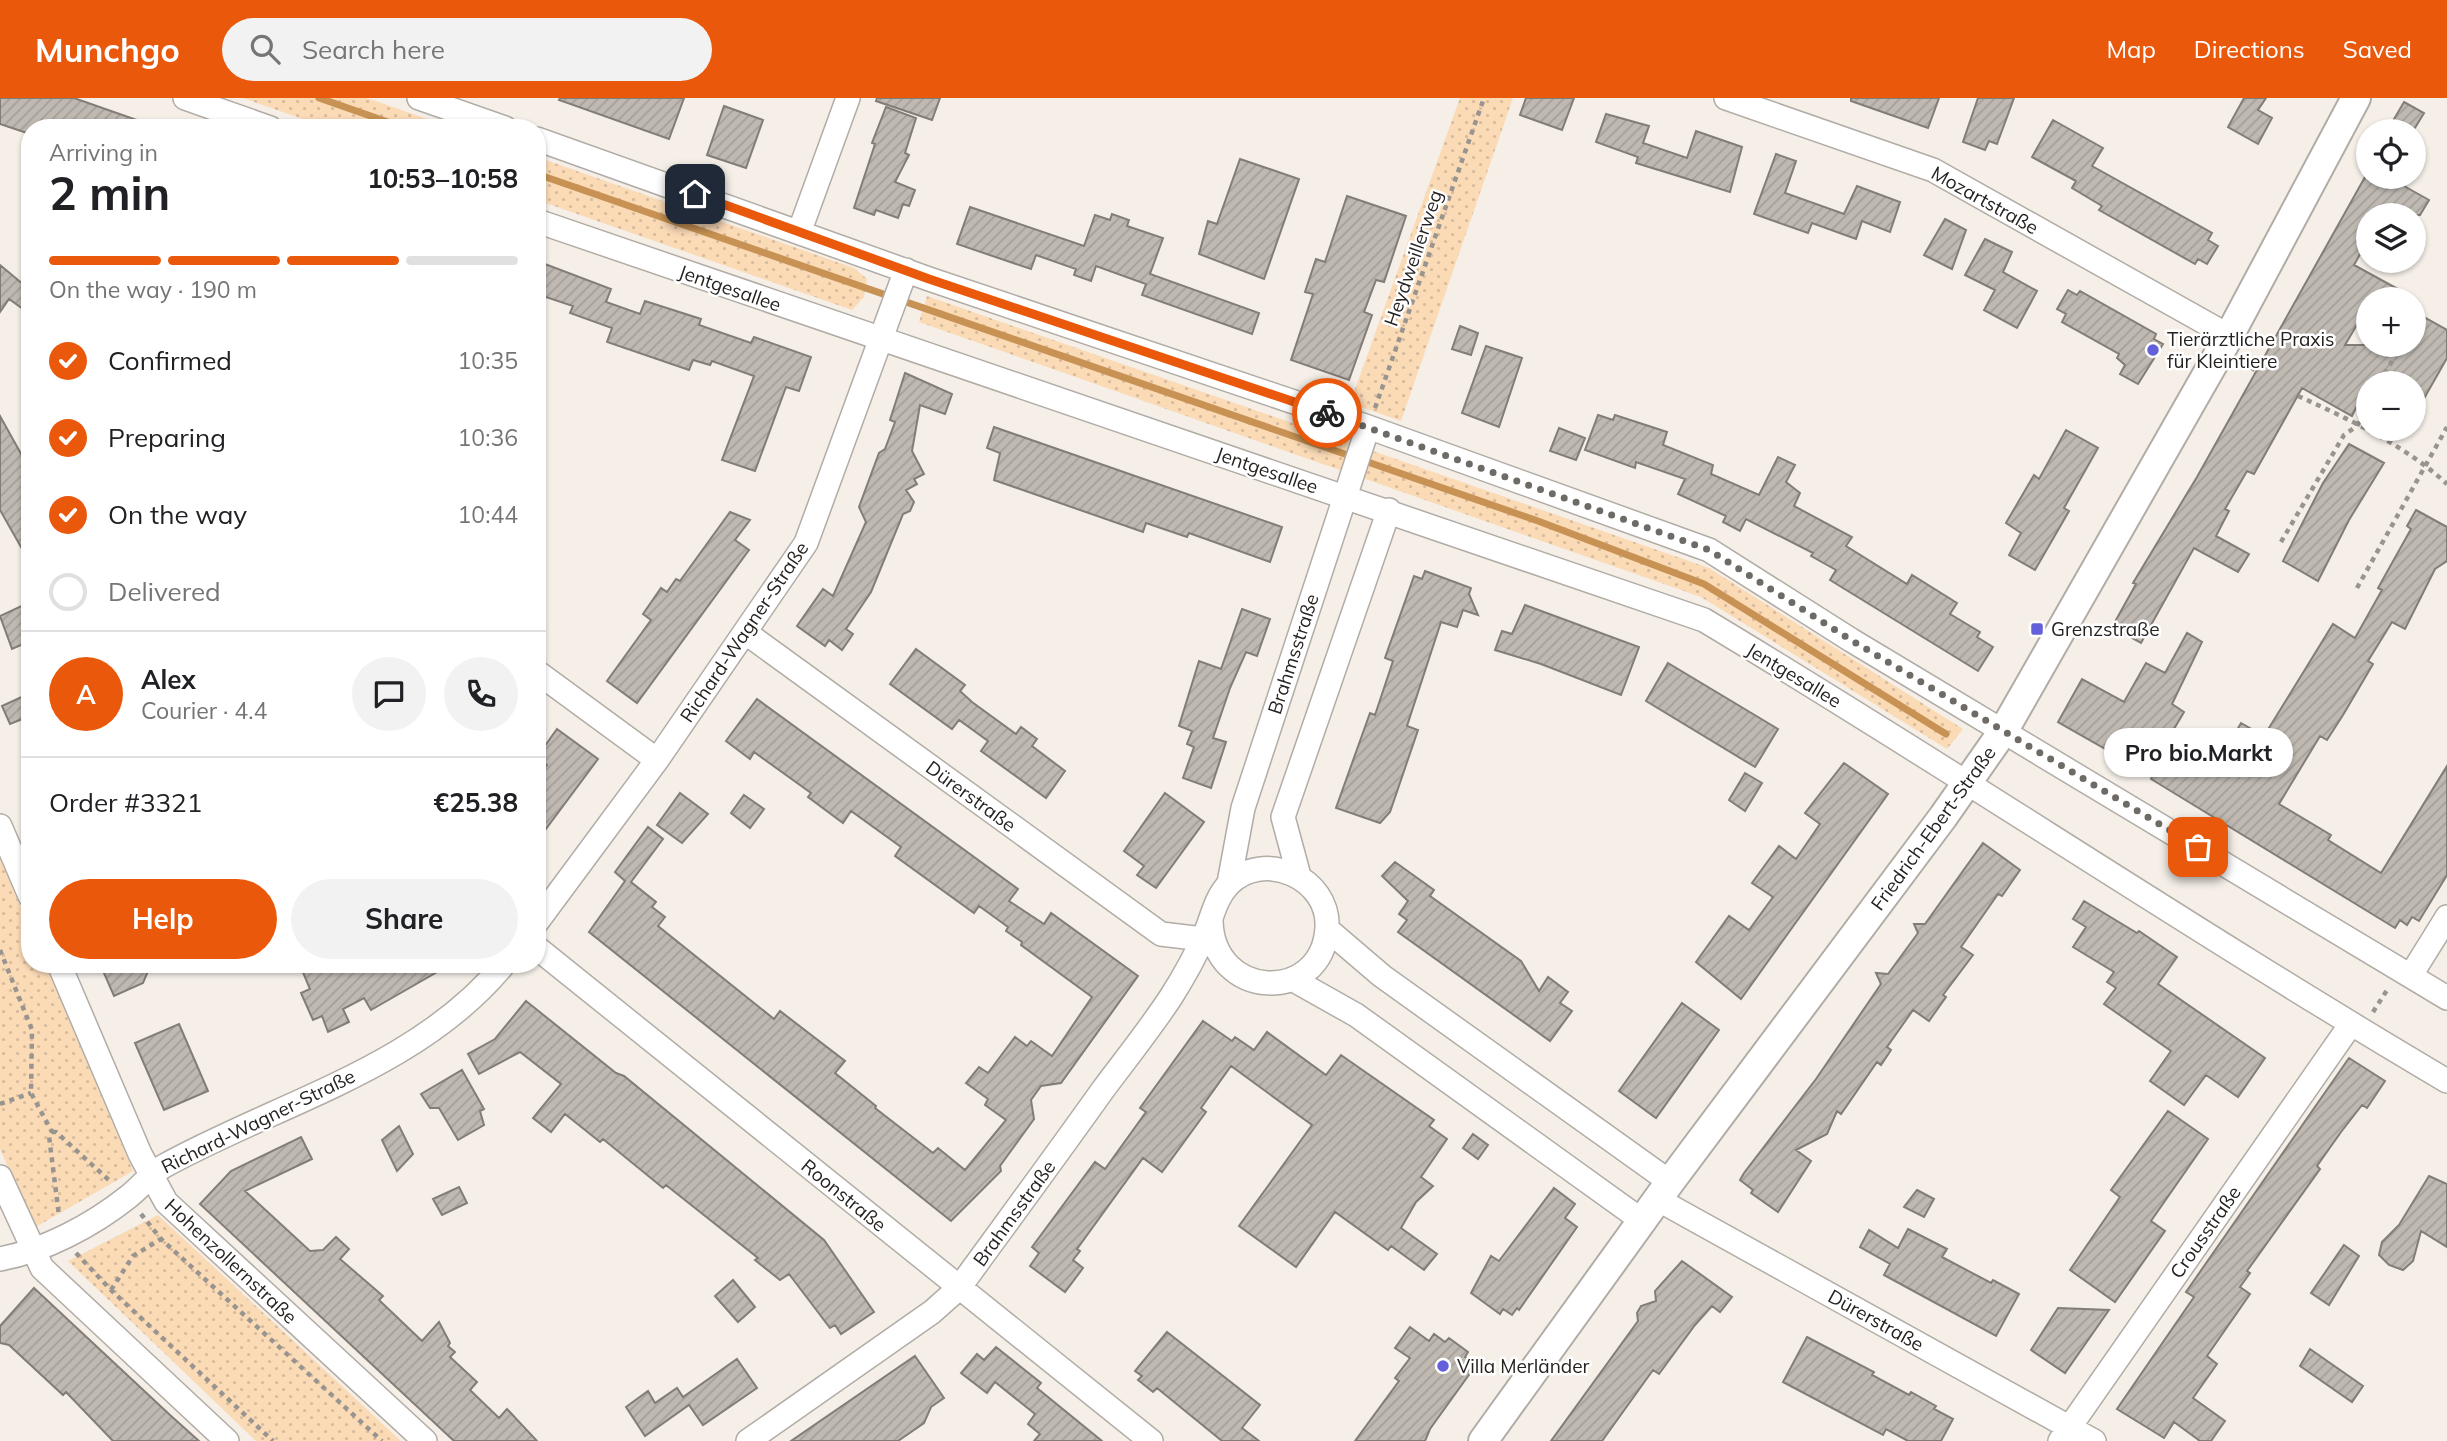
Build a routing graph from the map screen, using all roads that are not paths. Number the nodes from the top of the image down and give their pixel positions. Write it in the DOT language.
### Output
graph roads {
  1 [pos="185,98"];
  2 [pos="419,98"];
  3 [pos="848,98"];
  4 [pos="1727,98"];
  5 [pos="2356,98"];
  6 [pos="245,119"];
  7 [pos="479,119"];
  8 [pos="546,142"];
  9 [pos="546,224"];
  10 [pos="800,230"];
  11 [pos="906,270"];
  12 [pos="2229,336"];
  13 [pos="882,341"];
  14 [pos="1368,427"];
  15 [pos="1345,496"];
  16 [pos="1389,510"];
  17 [pos="746,633"];
  18 [pos="546,679"];
  19 [pos="2004,730"];
  20 [pos="657,760"];
  21 [pos="1967,784"];
  22 [pos="0,826"];
  23 [pos="21,875"];
  24 [pos="1299,876"];
  25 [pos="1229,883"];
  26 [pos="546,910"];
  27 [pos="2447,917"];
  28 [pos="1207,929"];
  29 [pos="1327,929"];
  30 [pos="546,955"];
  31 [pos="63,973"];
  32 [pos="495,973"];
  33 [pos="2411,975"];
  34 [pos="1292,979"];
  35 [pos="2447,998"];
  36 [pos="2356,1027"];
  37 [pos="2447,1081"];
  38 [pos="150,1176"];
  39 [pos="0,1177"];
  40 [pos="1657,1201"];
  41 [pos="32,1251"];
  42 [pos="0,1259"];
  43 [pos="959,1288"];
  44 [pos="2065,1434"];
  45 [pos="227,1441"];
  46 [pos="425,1441"];
  47 [pos="748,1441"];
  48 [pos="1151,1441"];
  49 [pos="1483,1441"];
  50 [pos="2094,1441"];
  1 -- 6 [label="street"];
  2 -- 7 [label="street"];
  3 -- 10 [label="street"];
  4 -- 12 [label="street, Mozartstraße"];
  5 -- 12 [label="street, Friedrich-Ebert-Straße"];
  8 -- 10 [label="street"];
  9 -- 13 [label="street, Jentgesallee"];
  10 -- 11 [label="street"];
  11 -- 13 [label="street, Richard-Wagner-Straße"];
  11 -- 14 [label="street"];
  12 -- 19 [label="street, Friedrich-Ebert-Straße"];
  13 -- 15 [label="street, Jentgesallee"];
  13 -- 17 [label="street, Richard-Wagner-Straße"];
  14 -- 15 [label="street, Brahmsstraße"];
  14 -- 19 [label="street"];
  15 -- 16 [label="street, Jentgesallee"];
  15 -- 25 [label="street, Brahmsstraße"];
  16 -- 21 [label="street, Jentgesallee"];
  16 -- 24 [label="street"];
  17 -- 20 [label="street, Richard-Wagner-Straße"];
  17 -- 28 [label="street, Dürerstraße"];
  18 -- 20 [label="street"];
  19 -- 21 [label="street, Friedrich-Ebert-Straße"];
  19 -- 33 [label="street"];
  20 -- 26 [label="street, Richard-Wagner-Straße"];
  21 -- 36 [label="street"];
  21 -- 40 [label="street, Friedrich-Ebert-Straße"];
  22 -- 23 [label="street"];
  24 -- 25 [label="street"];
  24 -- 29 [label="street"];
  25 -- 28 [label="street"];
  27 -- 33 [label="street"];
  28 -- 34 [label="street"];
  28 -- 43 [label="street, Brahmsstraße"];
  29 -- 34 [label="street"];
  29 -- 40 [label="street, Dürerstraße"];
  30 -- 43 [label="street, Roonstraße"];
  31 -- 38 [label="street, Hohenzollernstraße"];
  32 -- 38 [label="street, Richard-Wagner-Straße"];
  33 -- 35 [label="street"];
  34 -- 40 [label="street, Dürerstraße"];
  36 -- 37 [label="street"];
  36 -- 44 [label="street, Crousstraße"];
  38 -- 41 [label="street, Richard-Wagner-Straße"];
  38 -- 46 [label="street, Hohenzollernstraße"];
  39 -- 41 [label="street"];
  40 -- 44 [label="street, Dürerstraße"];
  40 -- 49 [label="street, Friedrich-Ebert-Straße"];
  41 -- 42 [label="street, Richard-Wagner-Straße"];
  41 -- 45 [label="street"];
  43 -- 47 [label="street, Brahmsstraße"];
  43 -- 48 [label="street, Roonstraße"];
  44 -- 50 [label="street, Dürerstraße"];
}
